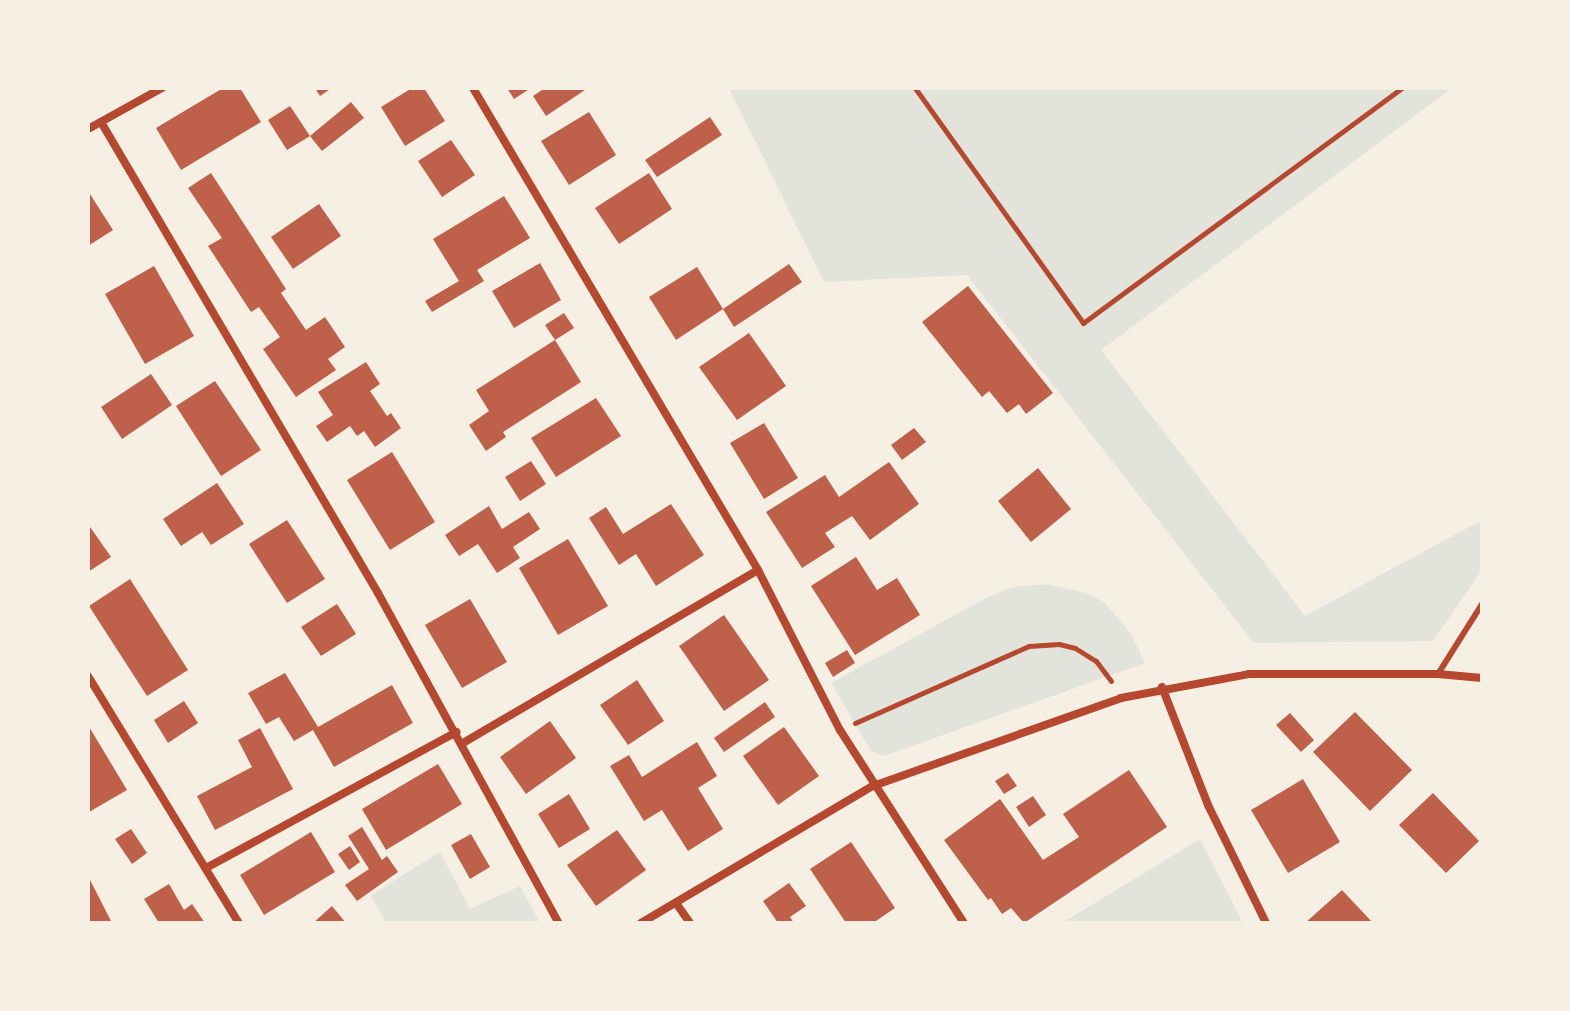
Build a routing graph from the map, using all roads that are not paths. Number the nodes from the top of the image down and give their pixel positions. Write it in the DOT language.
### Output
graph roads {
  1 [pos="162,88"];
  2 [pos="473,88"];
  3 [pos="101,122"];
  4 [pos="88,129"];
  5 [pos="758,570"];
  6 [pos="1482,604"];
  7 [pos="1438,674"];
  8 [pos="88,676"];
  9 [pos="1482,678"];
  10 [pos="1162,687"];
  11 [pos="457,732"];
  12 [pos="463,743"];
  13 [pos="873,786"];
  14 [pos="206,868"];
  15 [pos="676,903"];
  16 [pos="239,923"];
  17 [pos="559,923"];
  18 [pos="641,923"];
  19 [pos="690,923"];
  20 [pos="964,923"];
  21 [pos="1266,923"];
  1 -- 3 [label="street"];
  2 -- 5 [label="street"];
  3 -- 4 [label="street"];
  3 -- 11 [label="street"];
  5 -- 12 [label="street"];
  5 -- 13 [label="street"];
  6 -- 7 [label="lane"];
  7 -- 9 [label="street"];
  7 -- 10 [label="street"];
  8 -- 14 [label="street"];
  10 -- 13 [label="street"];
  10 -- 21 [label="street"];
  11 -- 12 [label="street"];
  11 -- 14 [label="street"];
  12 -- 17 [label="street"];
  13 -- 15 [label="street"];
  13 -- 20 [label="street"];
  14 -- 16 [label="street"];
  15 -- 18 [label="street"];
  15 -- 19 [label="street"];
}
